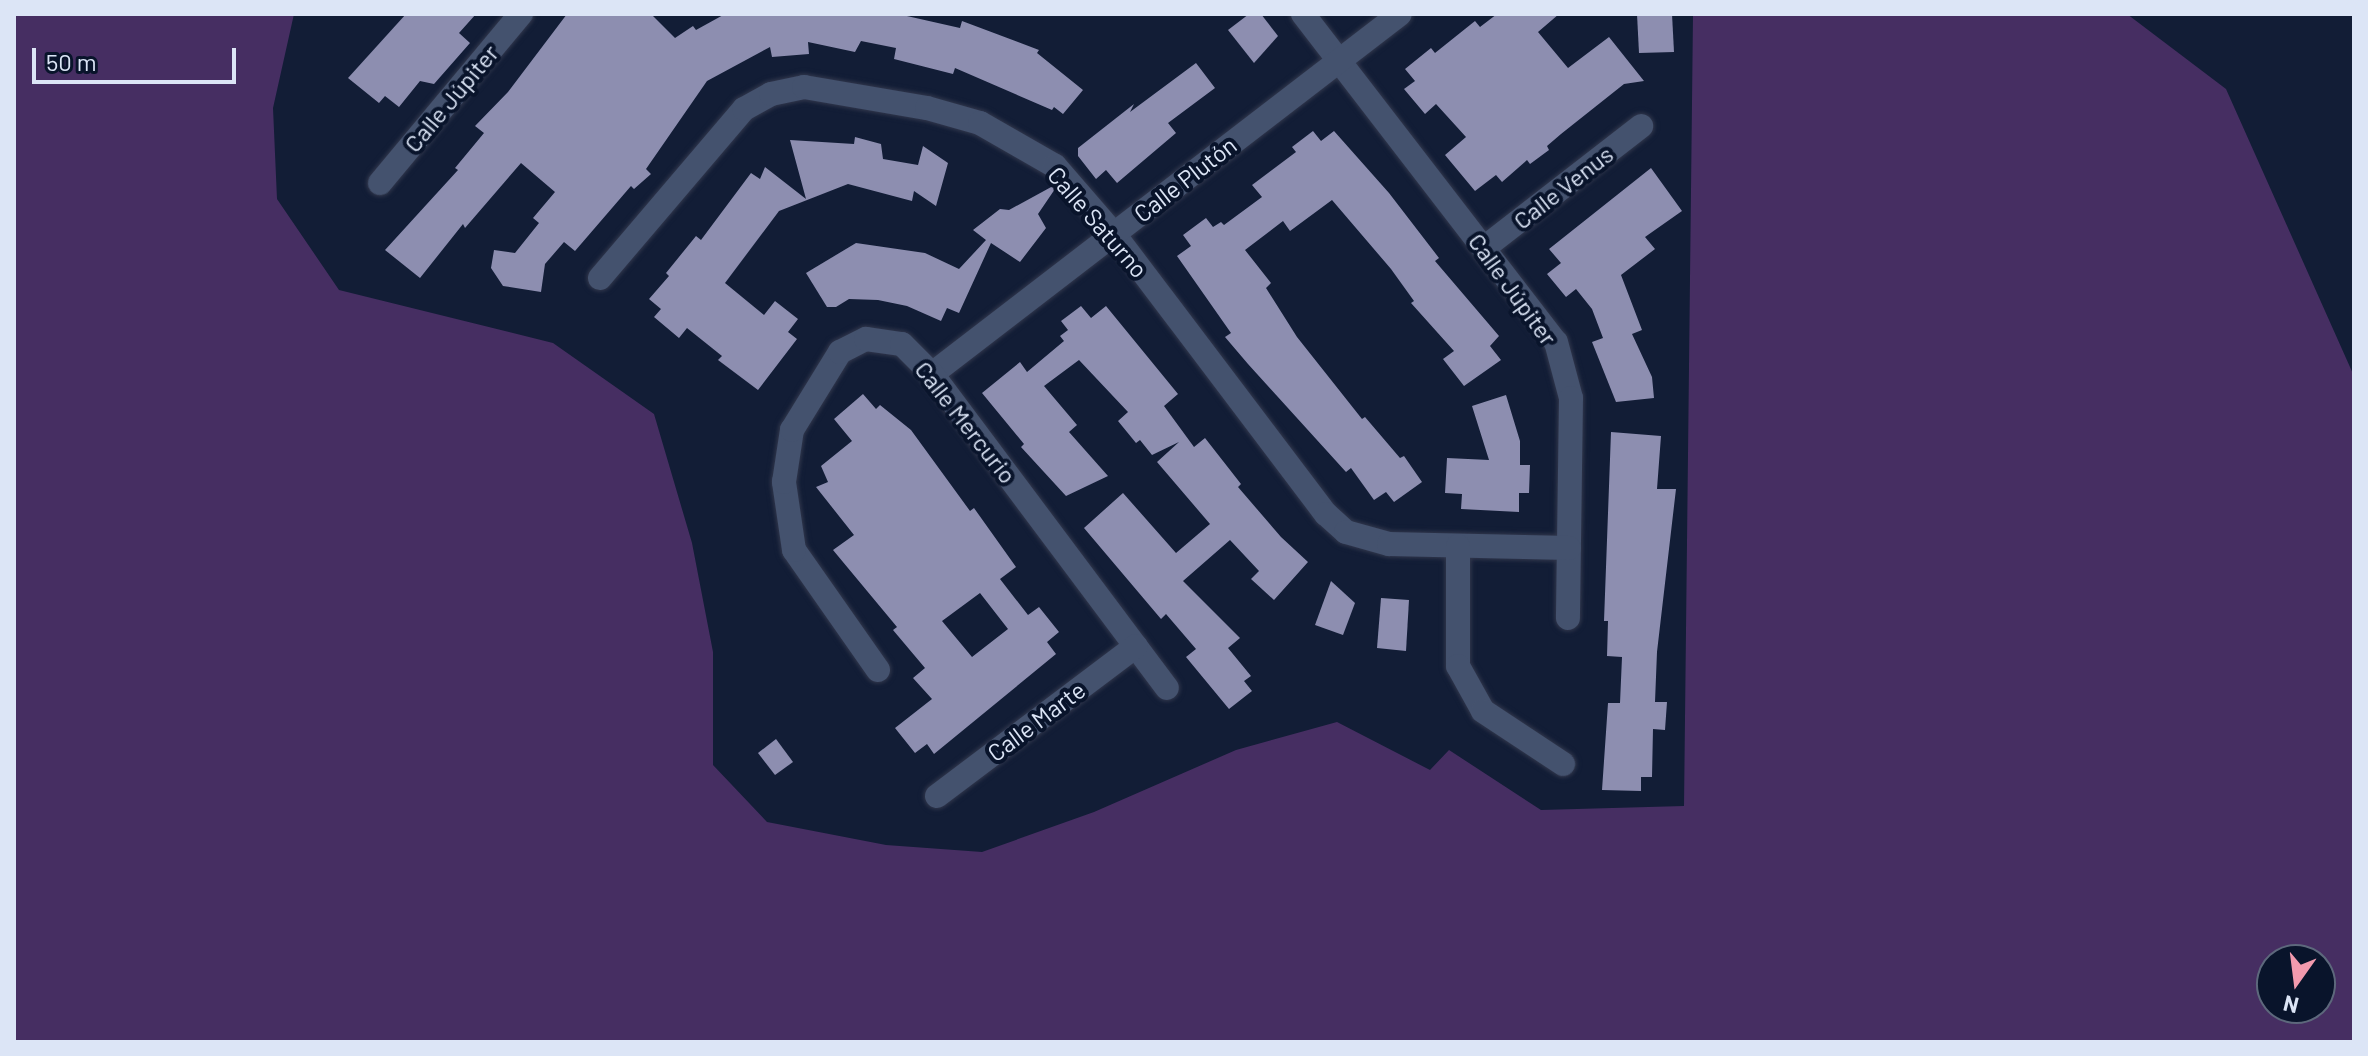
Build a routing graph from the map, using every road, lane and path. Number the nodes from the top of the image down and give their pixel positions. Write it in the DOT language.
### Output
graph roads {
  1 [pos="521,14"];
  2 [pos="1303,14"];
  3 [pos="1400,14"];
  4 [pos="1339,61"];
  5 [pos="1641,126"];
  6 [pos="380,183"];
  7 [pos="1114,234"];
  8 [pos="1484,248"];
  9 [pos="600,278"];
  10 [pos="932,374"];
  11 [pos="1458,546"];
  12 [pos="1569,548"];
  13 [pos="1568,618"];
  14 [pos="1136,646"];
  15 [pos="878,670"];
  16 [pos="1167,688"];
  17 [pos="1563,764"];
  18 [pos="937,796"];
  1 -- 6 [label="street, Calle Júpiter"];
  2 -- 4 [label="street, Calle Júpiter"];
  3 -- 4 [label="street, Calle Plutón"];
  4 -- 7 [label="street, Calle Plutón"];
  4 -- 8 [label="street, Calle Júpiter"];
  5 -- 8 [label="street, Calle Venus"];
  7 -- 9 [label="street, Calle Saturno"];
  7 -- 10 [label="street, Calle Plutón"];
  7 -- 11 [label="street, Calle Saturno"];
  8 -- 12 [label="street, Calle Júpiter"];
  10 -- 14 [label="street, Calle Mercurio"];
  10 -- 15 [label="street, Calle Mercurio"];
  11 -- 12 [label="street, Calle Saturno"];
  11 -- 17 [label="street"];
  12 -- 13 [label="street, Calle Júpiter"];
  14 -- 16 [label="street, Calle Mercurio"];
  14 -- 18 [label="street, Calle Marte"];
}
